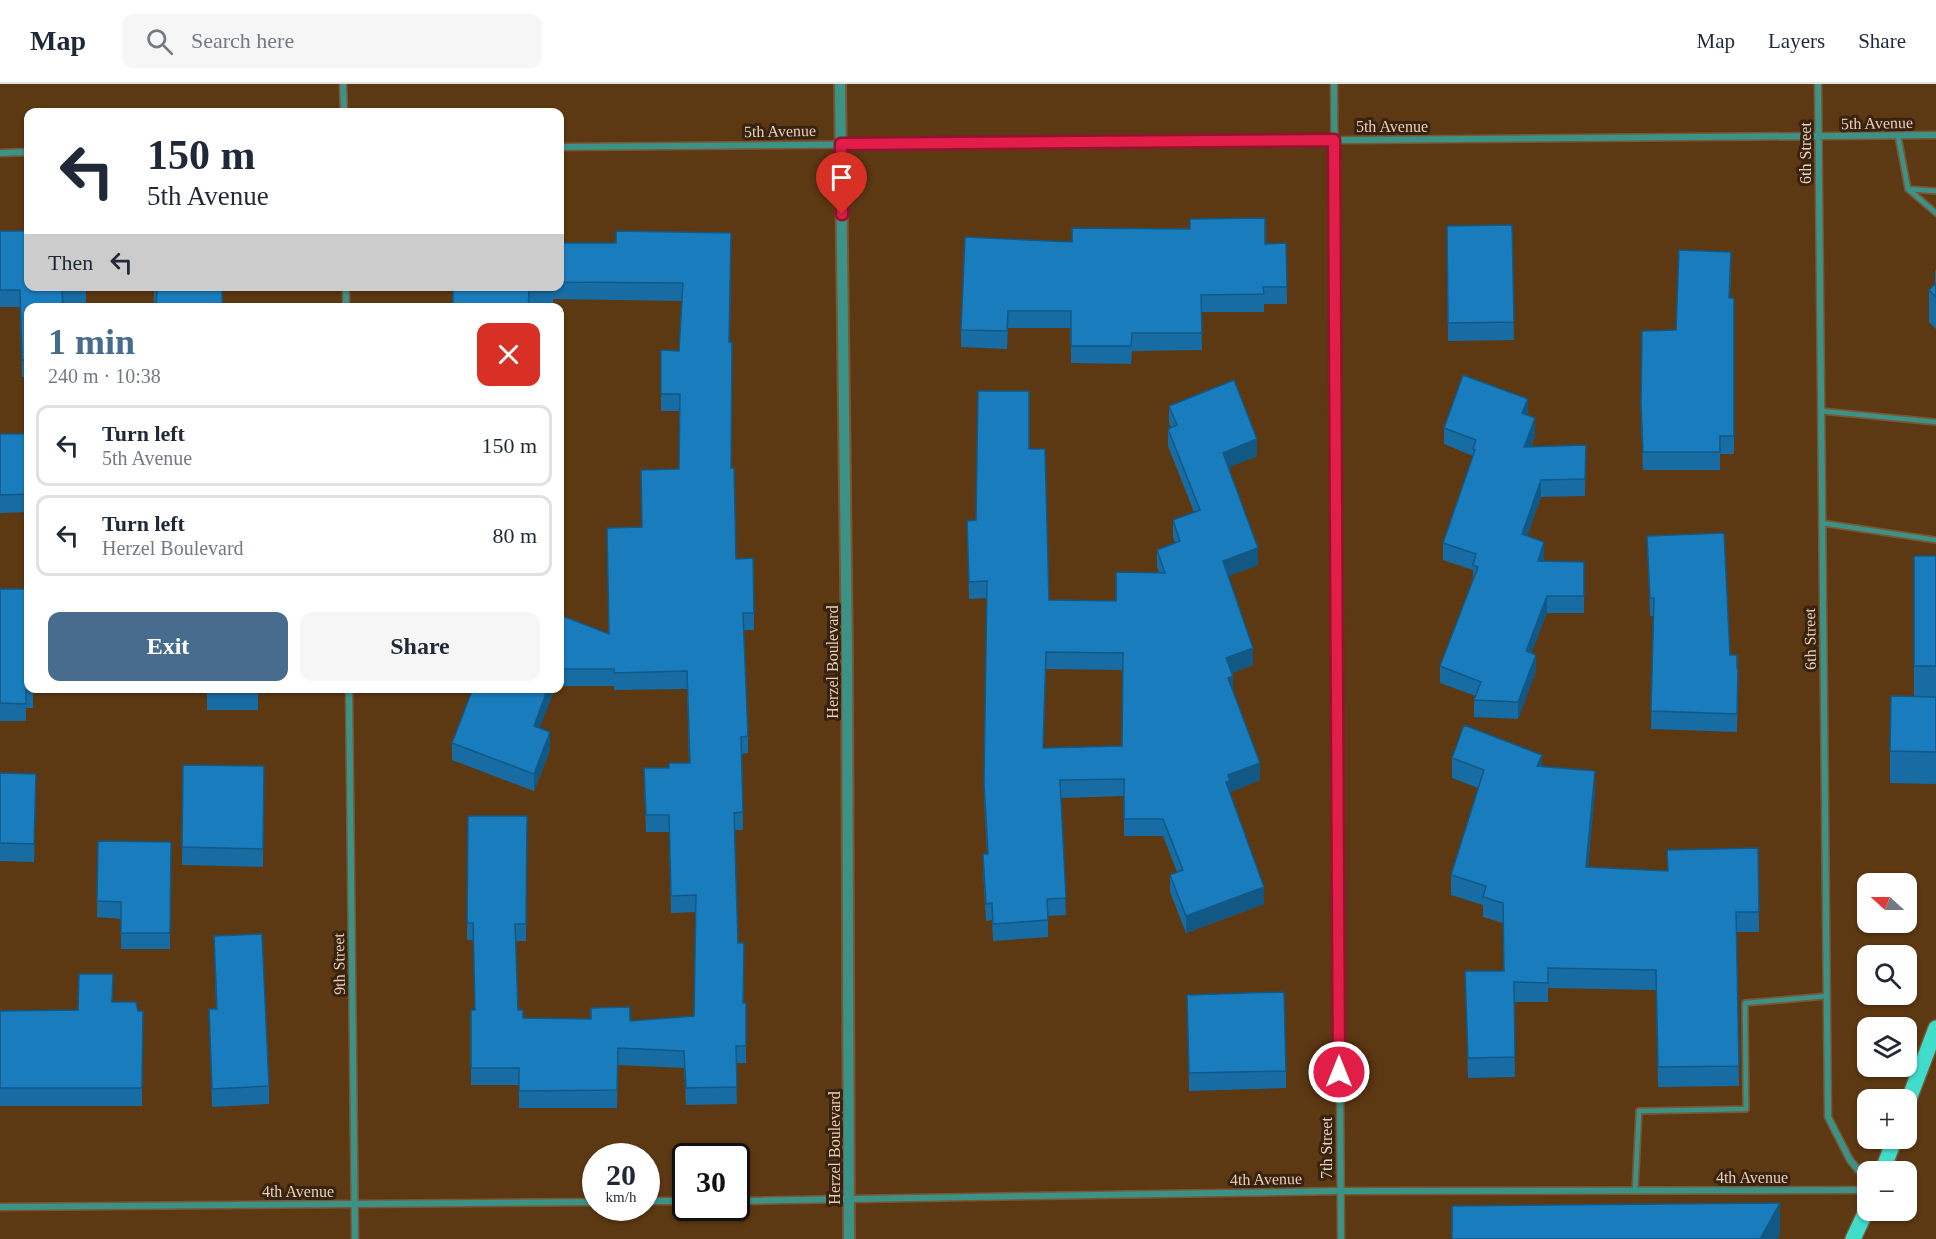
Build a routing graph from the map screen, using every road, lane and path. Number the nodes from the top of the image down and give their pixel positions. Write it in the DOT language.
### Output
graph roads {
  1 [pos="344,84"];
  2 [pos="840,84"];
  3 [pos="1334,84"];
  4 [pos="1818,84"];
  5 [pos="344,108"];
  6 [pos="1936,135"];
  7 [pos="1898,136"];
  8 [pos="1818,137"];
  9 [pos="1334,140"];
  10 [pos="841,144"];
  11 [pos="564,147"];
  12 [pos="24,152"];
  13 [pos="0,153"];
  14 [pos="1908,189"];
  15 [pos="1936,191"];
  16 [pos="1936,213"];
  17 [pos="1821,411"];
  18 [pos="1936,422"];
  19 [pos="1822,523"];
  20 [pos="1936,540"];
  21 [pos="350,693"];
  22 [pos="1827,996"];
  23 [pos="1936,1028"];
  24 [pos="1913,1089"];
  25 [pos="1857,1169"];
  26 [pos="1857,1190"];
  27 [pos="1340,1191"];
  28 [pos="1635,1191"];
  29 [pos="849,1200"];
  30 [pos="750,1201"];
  31 [pos="582,1202"];
  32 [pos="354,1204"];
  33 [pos="0,1207"];
  34 [pos="1862,1221"];
  35 [pos="355,1239"];
  36 [pos="849,1239"];
  37 [pos="1341,1239"];
  38 [pos="1854,1239"];
  1 -- 5 [label="street"];
  2 -- 10 [label="street, Herzel Boulevard"];
  3 -- 9 [label="street, 7th Street"];
  4 -- 8 [label="street, 6th Street"];
  6 -- 7 [label="street, 5th Avenue"];
  7 -- 8 [label="street, 5th Avenue"];
  7 -- 14 [label="lane"];
  8 -- 9 [label="street, 5th Avenue"];
  8 -- 17 [label="street, 6th Street"];
  9 -- 10 [label="street, 5th Avenue"];
  9 -- 27 [label="street, 7th Street"];
  10 -- 11 [label="street, 5th Avenue"];
  10 -- 29 [label="street, Herzel Boulevard"];
  12 -- 13 [label="street"];
  14 -- 15 [label="lane"];
  14 -- 16 [label="lane"];
  17 -- 18 [label="lane"];
  17 -- 19 [label="street, 6th Street"];
  19 -- 20 [label="lane"];
  19 -- 22 [label="street, 6th Street"];
  21 -- 32 [label="street, 9th Street"];
  22 -- 25 [label="street, 6th Street"];
  22 -- 28 [label="lane"];
  23 -- 24 [label="main road"];
  26 -- 28 [label="street, 4th Avenue"];
  27 -- 28 [label="street, 4th Avenue"];
  27 -- 29 [label="street, 4th Avenue"];
  27 -- 37 [label="street, 7th Street"];
  29 -- 30 [label="street, 4th Avenue"];
  29 -- 36 [label="street, Herzel Boulevard"];
  31 -- 32 [label="street, 4th Avenue"];
  32 -- 33 [label="street, 4th Avenue"];
  32 -- 35 [label="street, 9th Street"];
  34 -- 38 [label="main road"];
}
